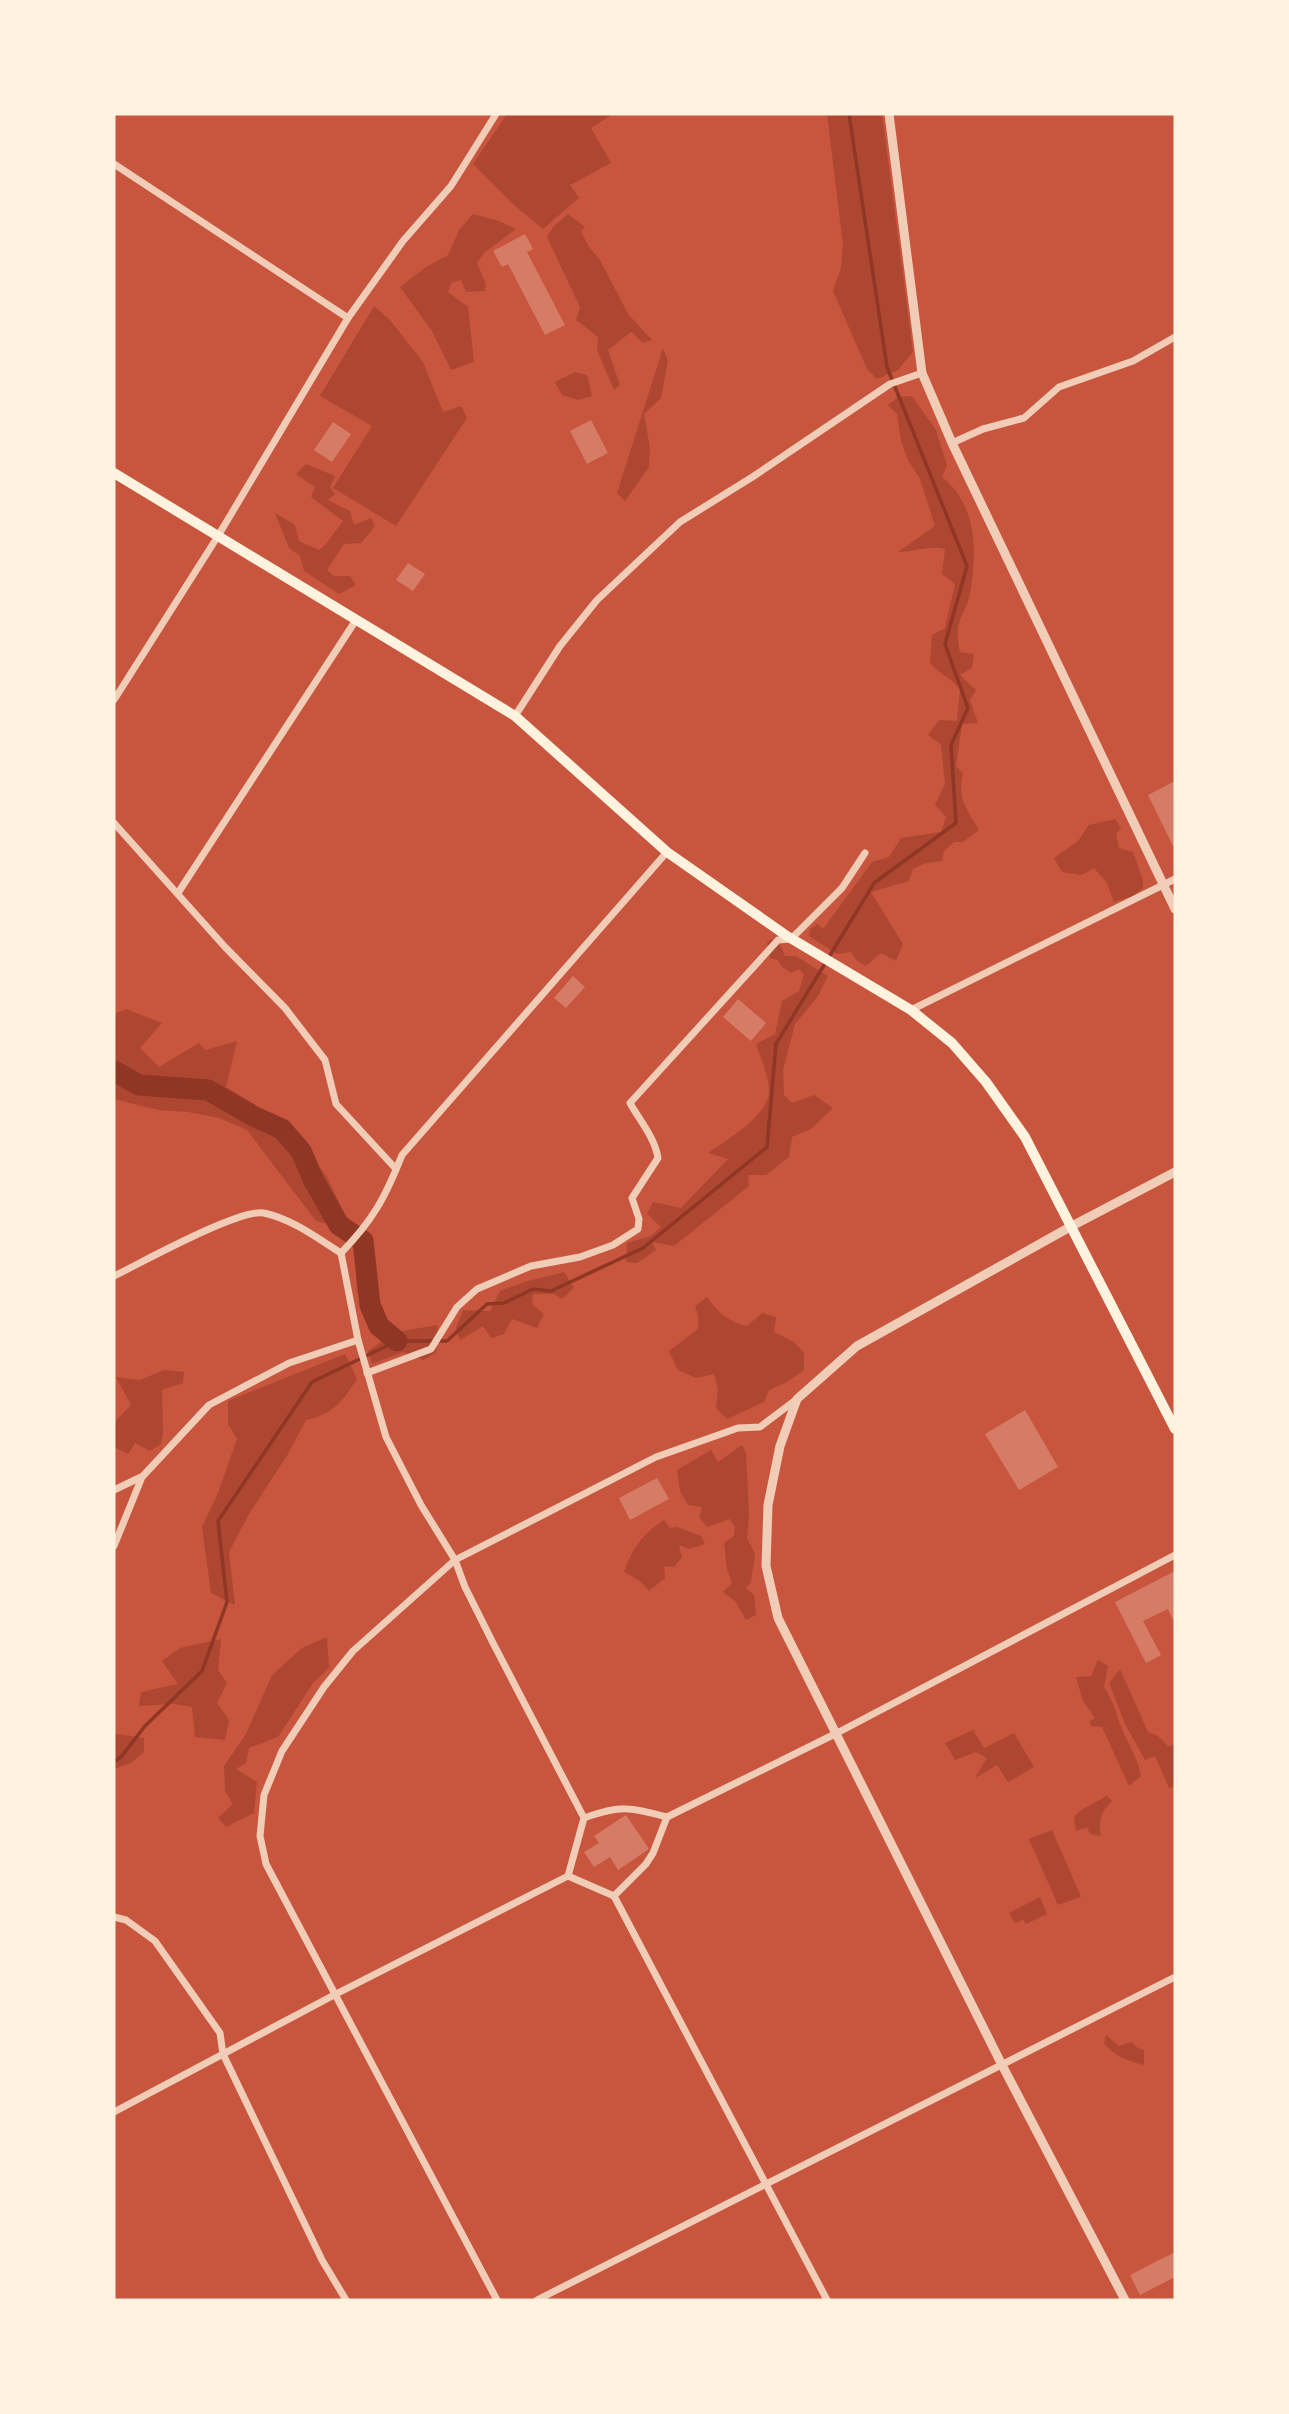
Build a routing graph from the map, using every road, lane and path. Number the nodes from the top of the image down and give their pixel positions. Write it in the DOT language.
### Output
graph roads {
  1 [pos="496,114"];
  2 [pos="889,114"];
  3 [pos="114,164"];
  4 [pos="348,318"];
  5 [pos="1175,337"];
  6 [pos="922,373"];
  7 [pos="952,443"];
  8 [pos="114,473"];
  9 [pos="218,536"];
  10 [pos="356,620"];
  11 [pos="114,700"];
  12 [pos="515,716"];
  13 [pos="114,823"];
  14 [pos="667,852"];
  15 [pos="865,853"];
  16 [pos="1175,879"];
  17 [pos="1163,885"];
  18 [pos="178,893"];
  19 [pos="1175,909"];
  20 [pos="792,939"];
  21 [pos="911,1010"];
  22 [pos="396,1169"];
  23 [pos="1175,1172"];
  24 [pos="1070,1227"];
  25 [pos="341,1253"];
  26 [pos="114,1276"];
  27 [pos="358,1340"];
  28 [pos="367,1373"];
  29 [pos="797,1399"];
  30 [pos="1175,1429"];
  31 [pos="142,1477"];
  32 [pos="114,1490"];
  33 [pos="114,1546"];
  34 [pos="1175,1555"];
  35 [pos="455,1560"];
  36 [pos="837,1733"];
  37 [pos="667,1817"];
  38 [pos="584,1818"];
  39 [pos="568,1876"];
  40 [pos="614,1896"];
  41 [pos="114,1917"];
  42 [pos="1175,1977"];
  43 [pos="336,1994"];
  44 [pos="223,2054"];
  45 [pos="1002,2065"];
  46 [pos="114,2112"];
  47 [pos="765,2184"];
  48 [pos="346,2300"];
  49 [pos="497,2300"];
  50 [pos="537,2300"];
  51 [pos="827,2300"];
  52 [pos="1125,2300"];
  1 -- 4 [label="street"];
  2 -- 6 [label="street"];
  3 -- 4 [label="street"];
  4 -- 9 [label="street"];
  5 -- 7 [label="street"];
  6 -- 7 [label="street"];
  6 -- 12 [label="street"];
  7 -- 17 [label="street"];
  8 -- 9 [label="main road"];
  9 -- 10 [label="main road"];
  9 -- 11 [label="street"];
  10 -- 12 [label="main road"];
  10 -- 18 [label="street"];
  12 -- 14 [label="main road"];
  13 -- 18 [label="street"];
  14 -- 20 [label="main road"];
  14 -- 22 [label="street"];
  15 -- 20 [label="street"];
  16 -- 17 [label="street"];
  17 -- 19 [label="street"];
  17 -- 21 [label="street"];
  18 -- 22 [label="street"];
  20 -- 21 [label="main road"];
  20 -- 28 [label="street"];
  21 -- 24 [label="main road"];
  22 -- 25 [label="street"];
  23 -- 24 [label="street"];
  24 -- 29 [label="street"];
  24 -- 30 [label="main road"];
  25 -- 26 [label="street"];
  25 -- 27 [label="street"];
  27 -- 28 [label="street"];
  27 -- 31 [label="street"];
  28 -- 35 [label="street"];
  29 -- 35 [label="street"];
  29 -- 36 [label="street"];
  31 -- 32 [label="street"];
  31 -- 33 [label="street"];
  34 -- 36 [label="street"];
  35 -- 38 [label="street"];
  35 -- 43 [label="street"];
  36 -- 37 [label="street"];
  36 -- 45 [label="street"];
  37 -- 38 [label="street"];
  37 -- 40 [label="street"];
  38 -- 39 [label="street"];
  39 -- 40 [label="street"];
  39 -- 43 [label="street"];
  40 -- 47 [label="street"];
  41 -- 44 [label="street"];
  42 -- 45 [label="street"];
  43 -- 44 [label="street"];
  43 -- 49 [label="street"];
  44 -- 46 [label="street"];
  44 -- 48 [label="street"];
  45 -- 47 [label="street"];
  45 -- 52 [label="street"];
  47 -- 50 [label="street"];
  47 -- 51 [label="street"];
}
